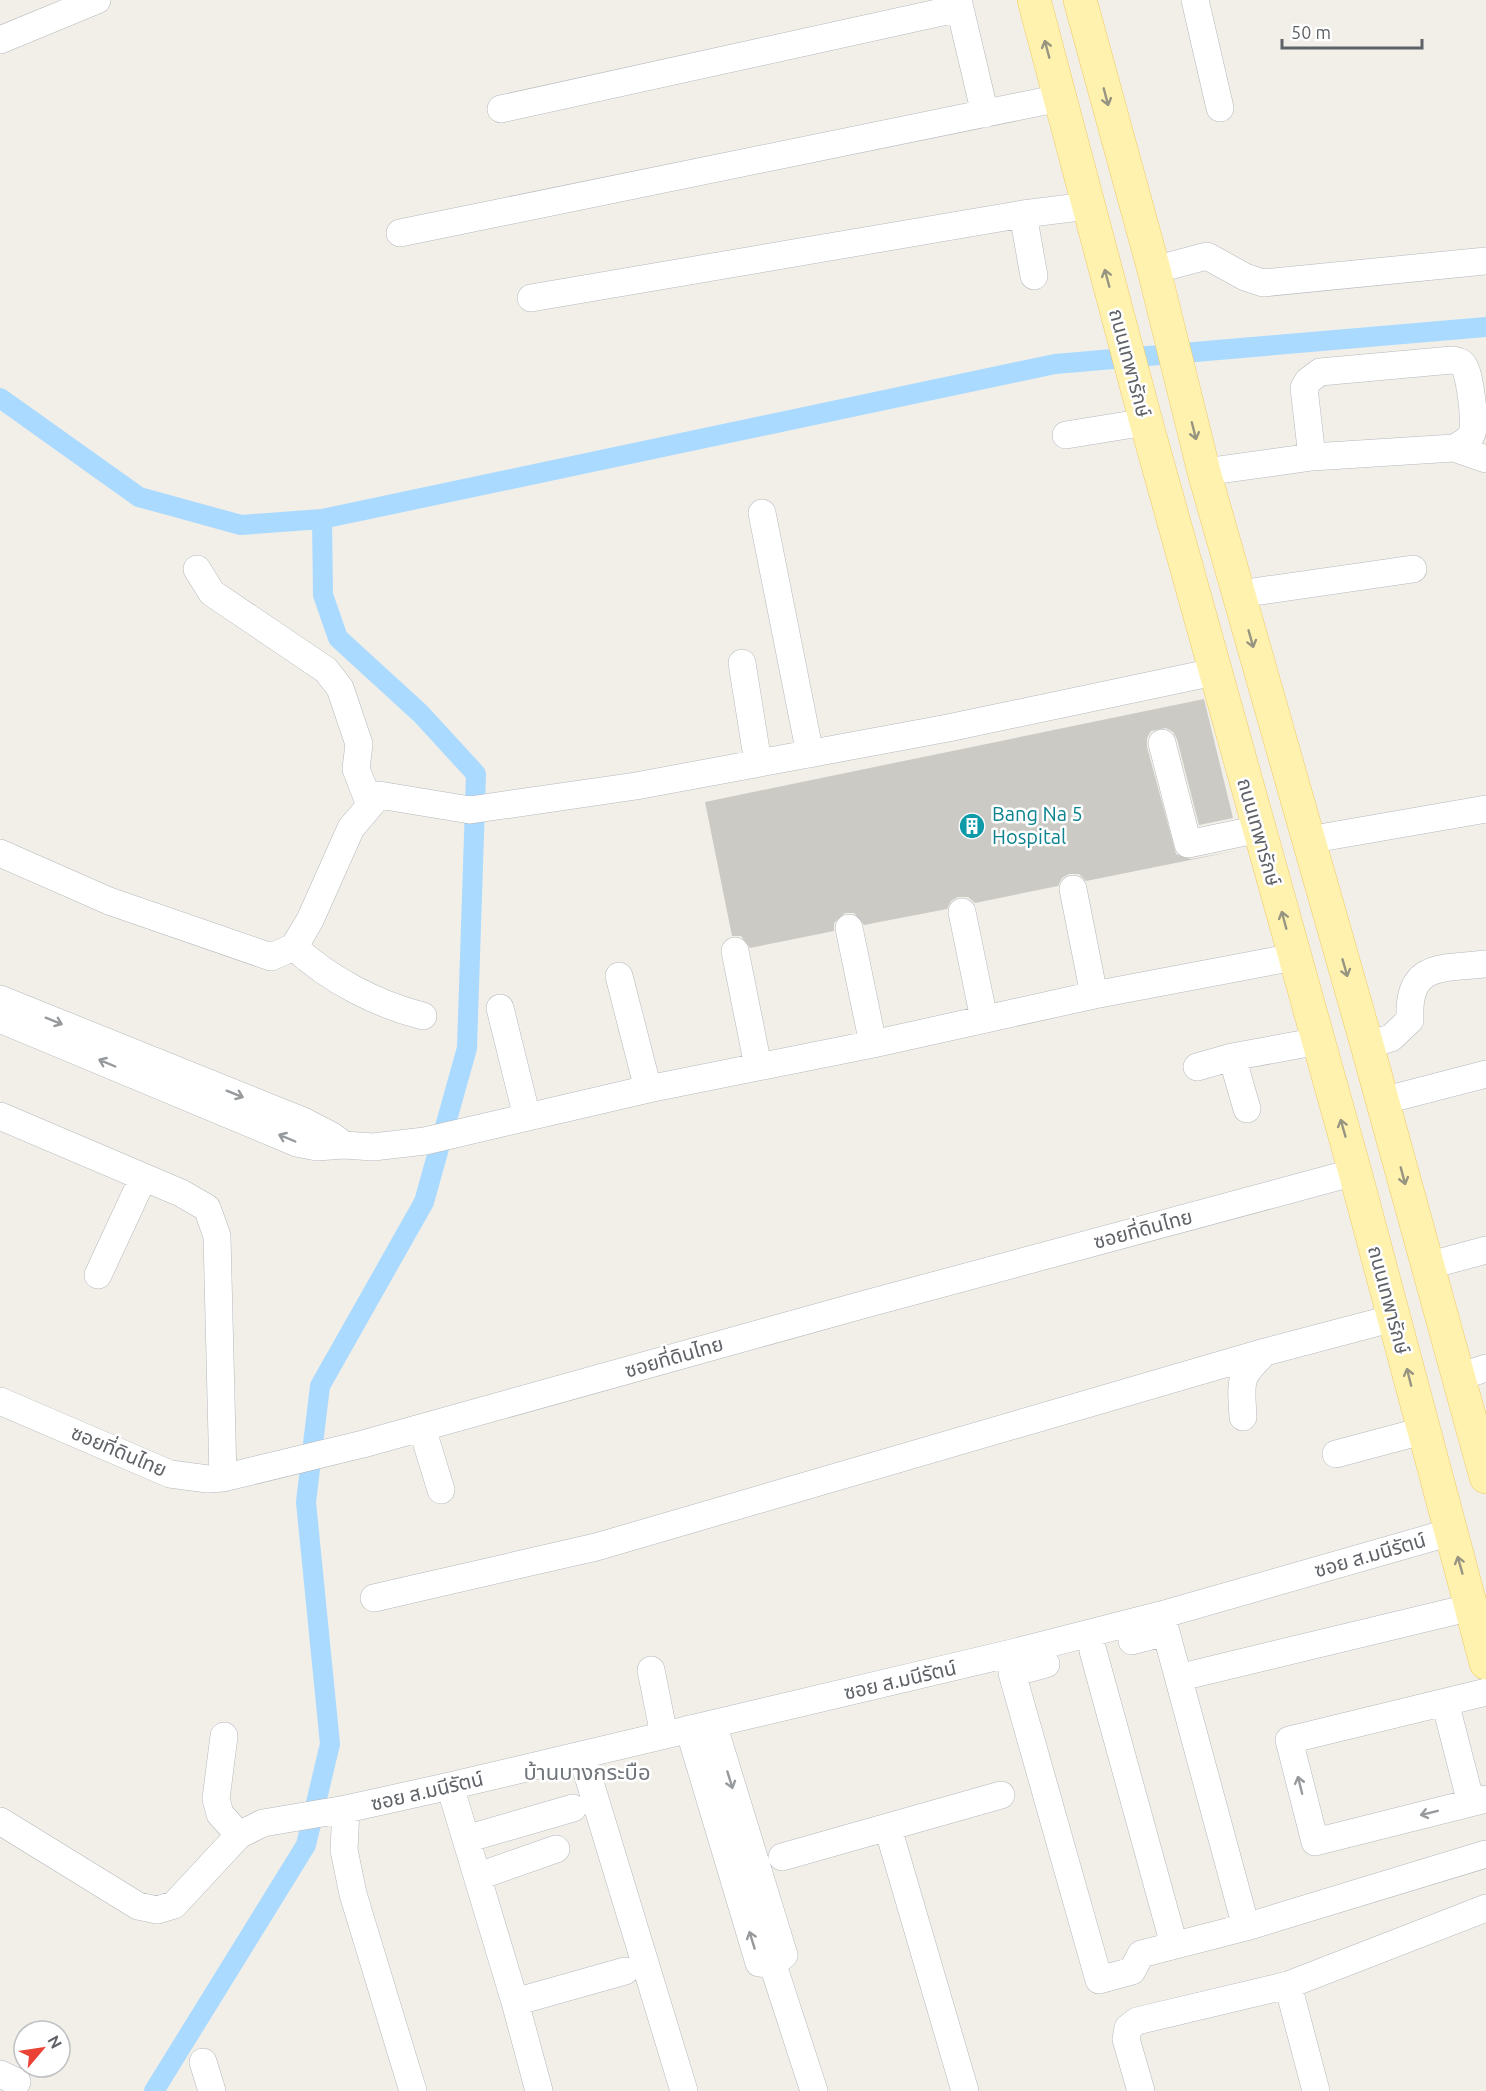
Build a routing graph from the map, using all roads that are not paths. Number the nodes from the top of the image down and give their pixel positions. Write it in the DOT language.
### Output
graph roads {
  1 [pos="97,0"];
  2 [pos="1034,0"];
  3 [pos="1080,0"];
  4 [pos="1195,0"];
  5 [pos="959,4"];
  6 [pos="0,40"];
  7 [pos="1060,98"];
  8 [pos="1220,108"];
  9 [pos="501,109"];
  10 [pos="985,114"];
  11 [pos="1088,206"];
  12 [pos="1023,214"];
  13 [pos="400,233"];
  14 [pos="1486,261"];
  15 [pos="1154,270"];
  16 [pos="1034,276"];
  17 [pos="531,298"];
  18 [pos="1146,422"];
  19 [pos="1066,435"];
  20 [pos="1454,448"];
  21 [pos="1312,457"];
  22 [pos="1486,459"];
  23 [pos="1204,472"];
  24 [pos="762,513"];
  25 [pos="197,569"];
  26 [pos="1413,569"];
  27 [pos="1239,594"];
  28 [pos="742,663"];
  29 [pos="1214,672"];
  30 [pos="1162,743"];
  31 [pos="810,754"];
  32 [pos="758,763"];
  33 [pos="370,805"];
  34 [pos="1486,809"];
  35 [pos="1259,829"];
  36 [pos="1308,840"];
  37 [pos="0,853"];
  38 [pos="1073,890"];
  39 [pos="962,912"];
  40 [pos="849,928"];
  41 [pos="294,947"];
  42 [pos="735,951"];
  43 [pos="1294,957"];
  44 [pos="1486,964"];
  45 [pos="619,976"];
  46 [pos="1094,995"];
  47 [pos="0,999"];
  48 [pos="500,1008"];
  49 [pos="423,1016"];
  50 [pos="0,1019"];
  51 [pos="984,1019"];
  52 [pos="1318,1041"];
  53 [pos="873,1044"];
  54 [pos="1367,1045"];
  55 [pos="1232,1057"];
  56 [pos="758,1066"];
  57 [pos="1197,1067"];
  58 [pos="1486,1074"];
  59 [pos="180,1083"];
  60 [pos="648,1089"];
  61 [pos="1382,1101"];
  62 [pos="1247,1109"];
  63 [pos="527,1116"];
  64 [pos="2,1122"];
  65 [pos="1355,1172"];
  66 [pos="143,1178"];
  67 [pos="1486,1250"];
  68 [pos="1427,1266"];
  69 [pos="98,1275"];
  70 [pos="1395,1318"];
  71 [pos="1265,1352"];
  72 [pos="1472,1372"];
  73 [pos="0,1401"];
  74 [pos="1243,1417"];
  75 [pos="422,1428"];
  76 [pos="1422,1431"];
  77 [pos="1336,1454"];
  78 [pos="1486,1477"];
  79 [pos="223,1478"];
  80 [pos="441,1490"];
  81 [pos="1451,1532"];
  82 [pos="374,1598"];
  83 [pos="1472,1607"];
  84 [pos="1093,1651"];
  85 [pos="1486,1663"];
  86 [pos="651,1670"];
  87 [pos="1194,1674"];
  88 [pos="1486,1692"];
  89 [pos="1445,1702"];
  90 [pos="689,1730"];
  91 [pos="224,1736"];
  92 [pos="582,1756"];
  93 [pos="450,1786"];
  94 [pos="1001,1795"];
  95 [pos="1478,1801"];
  96 [pos="573,1808"];
  97 [pos="346,1809"];
  98 [pos="0,1821"];
  99 [pos="888,1828"];
  100 [pos="238,1835"];
  101 [pos="466,1839"];
  102 [pos="556,1849"];
  103 [pos="1486,1854"];
  104 [pos="782,1857"];
  105 [pos="479,1876"];
  106 [pos="1486,1908"];
  107 [pos="1246,1928"];
  108 [pos="1174,1945"];
  109 [pos="625,1971"];
  110 [pos="1288,1985"];
  111 [pos="515,2002"];
  112 [pos="203,2062"];
  113 [pos="212,2091"];
  114 [pos="413,2091"];
  115 [pos="540,2091"];
  116 [pos="684,2091"];
  117 [pos="814,2091"];
  118 [pos="965,2091"];
  119 [pos="1141,2091"];
  120 [pos="1317,2091"];
  1 -- 6 [label="street"];
  7 -- 2 [label="main road, ถนนเทพารักษ์, one-way"];
  3 -- 15 [label="main road, one-way"];
  4 -- 8 [label="street"];
  5 -- 9 [label="street"];
  5 -- 10 [label="street"];
  7 -- 10 [label="street"];
  7 -- 11 [label="main road, ถนนเทพารักษ์"];
  10 -- 13 [label="street"];
  11 -- 12 [label="street"];
  18 -- 11 [label="main road, ถนนเทพารักษ์, one-way"];
  12 -- 16 [label="street"];
  12 -- 17 [label="street"];
  14 -- 15 [label="street"];
  15 -- 23 [label="main road, one-way"];
  18 -- 19 [label="street"];
  18 -- 29 [label="main road, ถนนเทพารักษ์"];
  20 -- 21 [label="street"];
  20 -- 21 [label="street"];
  20 -- 22 [label="street"];
  21 -- 23 [label="street"];
  23 -- 27 [label="main road"];
  24 -- 31 [label="street"];
  25 -- 33 [label="street"];
  26 -- 27 [label="street"];
  27 -- 36 [label="main road, one-way"];
  28 -- 32 [label="street"];
  29 -- 31 [label="street"];
  29 -- 35 [label="main road, ถนนเทพารักษ์"];
  30 -- 35 [label="street"];
  31 -- 32 [label="street"];
  32 -- 33 [label="street"];
  33 -- 41 [label="street"];
  34 -- 36 [label="street"];
  43 -- 35 [label="main road, ถนนเทพารักษ์, one-way"];
  36 -- 54 [label="main road, one-way"];
  37 -- 41 [label="street"];
  38 -- 46 [label="street"];
  39 -- 51 [label="street"];
  40 -- 53 [label="street"];
  41 -- 49 [label="street"];
  42 -- 56 [label="street"];
  43 -- 46 [label="street"];
  43 -- 52 [label="main road, ถนนเทพารักษ์"];
  44 -- 54 [label="street"];
  45 -- 60 [label="street"];
  46 -- 51 [label="street"];
  47 -- 59 [label="street, one-way"];
  48 -- 63 [label="street"];
  59 -- 50 [label="street, one-way"];
  51 -- 53 [label="street"];
  52 -- 55 [label="street"];
  65 -- 52 [label="main road, ถนนเทพารักษ์, one-way"];
  53 -- 56 [label="street"];
  54 -- 61 [label="main road"];
  55 -- 57 [label="street"];
  55 -- 62 [label="street"];
  56 -- 60 [label="street"];
  58 -- 61 [label="street"];
  59 -- 63 [label="street"];
  60 -- 63 [label="street"];
  61 -- 68 [label="main road, one-way"];
  64 -- 66 [label="street"];
  65 -- 70 [label="main road, ถนนเทพารักษ์"];
  65 -- 75 [label="street, ซอยที่ดินไทย"];
  66 -- 69 [label="street"];
  66 -- 79 [label="street"];
  67 -- 68 [label="street"];
  68 -- 72 [label="main road"];
  70 -- 71 [label="street"];
  76 -- 70 [label="main road, ถนนเทพารักษ์, one-way"];
  71 -- 74 [label="street"];
  71 -- 82 [label="street"];
  72 -- 78 [label="main road"];
  73 -- 79 [label="street, ซอยที่ดินไทย"];
  75 -- 79 [label="street, ซอยที่ดินไทย"];
  75 -- 80 [label="street"];
  76 -- 77 [label="street"];
  76 -- 81 [label="main road, ถนนเทพารักษ์"];
  83 -- 81 [label="main road, ถนนเทพารักษ์, one-way"];
  81 -- 90 [label="street, ซอย ส.มนีรัตน์"];
  83 -- 85 [label="main road, ถนนเทพารักษ์"];
  83 -- 87 [label="street"];
  84 -- 107 [label="street"];
  84 -- 108 [label="street"];
  84 -- 108 [label="street"];
  86 -- 90 [label="street"];
  88 -- 89 [label="street"];
  89 -- 95 [label="street"];
  95 -- 89 [label="street, one-way"];
  90 -- 92 [label="street, ซอย ส.มนีรัตน์"];
  90 -- 117 [label="street"];
  91 -- 100 [label="street"];
  92 -- 93 [label="street, ซอย ส.มนีรัตน์"];
  92 -- 116 [label="street"];
  93 -- 97 [label="street, ซอย ส.มนีรัตน์"];
  93 -- 101 [label="street"];
  94 -- 99 [label="street"];
  96 -- 101 [label="street"];
  97 -- 100 [label="street, ซอย ส.มนีรัตน์"];
  97 -- 114 [label="street"];
  98 -- 100 [label="street"];
  99 -- 104 [label="street"];
  99 -- 118 [label="street"];
  101 -- 105 [label="street"];
  102 -- 105 [label="street"];
  103 -- 107 [label="street"];
  105 -- 111 [label="street"];
  106 -- 110 [label="street"];
  107 -- 108 [label="street"];
  109 -- 111 [label="street"];
  110 -- 119 [label="street"];
  110 -- 120 [label="street"];
  111 -- 115 [label="street"];
  112 -- 113 [label="street"];
}
